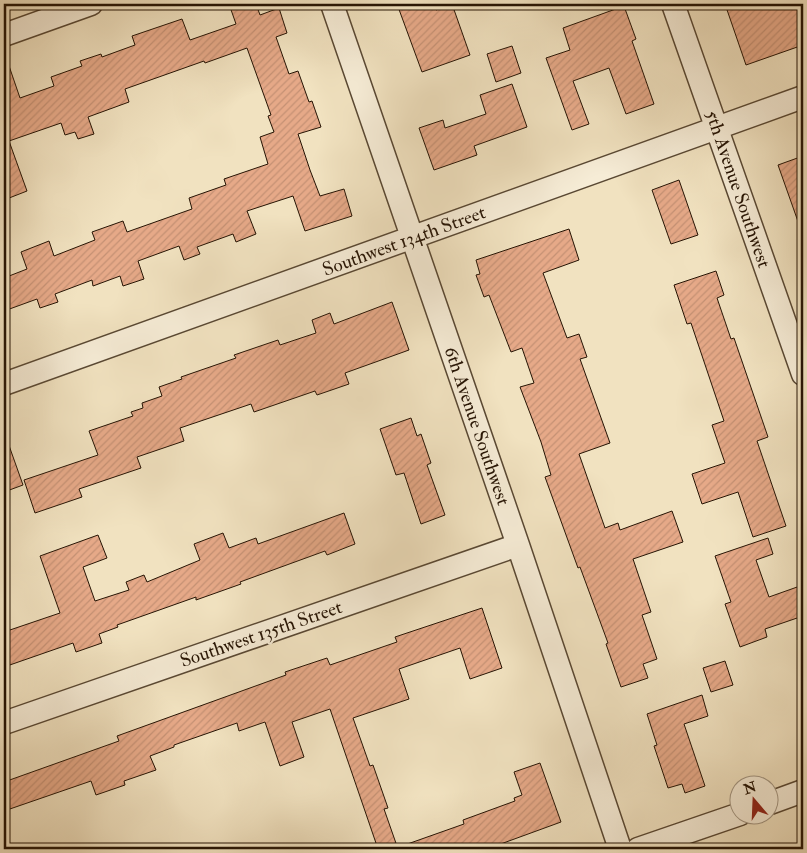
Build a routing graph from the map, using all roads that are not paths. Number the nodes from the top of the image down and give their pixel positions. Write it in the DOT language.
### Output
graph roads {
  1 [pos="91,4"];
  2 [pos="332,4"];
  3 [pos="673,4"];
  4 [pos="4,34"];
  5 [pos="803,97"];
  6 [pos="716,128"];
  7 [pos="412,238"];
  8 [pos="803,374"];
  9 [pos="4,384"];
  10 [pos="518,545"];
  11 [pos="4,723"];
  12 [pos="803,791"];
  13 [pos="780,799"];
  14 [pos="730,817"];
  15 [pos="620,849"];
  16 [pos="638,849"];
  1 -- 4 [label="street"];
  2 -- 7 [label="street, 6th Avenue Southwest"];
  3 -- 6 [label="street, 5th Avenue Southwest"];
  5 -- 6 [label="street, Southwest 134th Street"];
  6 -- 7 [label="street, Southwest 134th Street"];
  6 -- 8 [label="street, 5th Avenue Southwest"];
  7 -- 9 [label="street, Southwest 134th Street"];
  7 -- 10 [label="street, 6th Avenue Southwest"];
  10 -- 11 [label="street, Southwest 135th Street"];
  10 -- 15 [label="street, 6th Avenue Southwest"];
  12 -- 13 [label="street"];
  14 -- 16 [label="street"];
}
